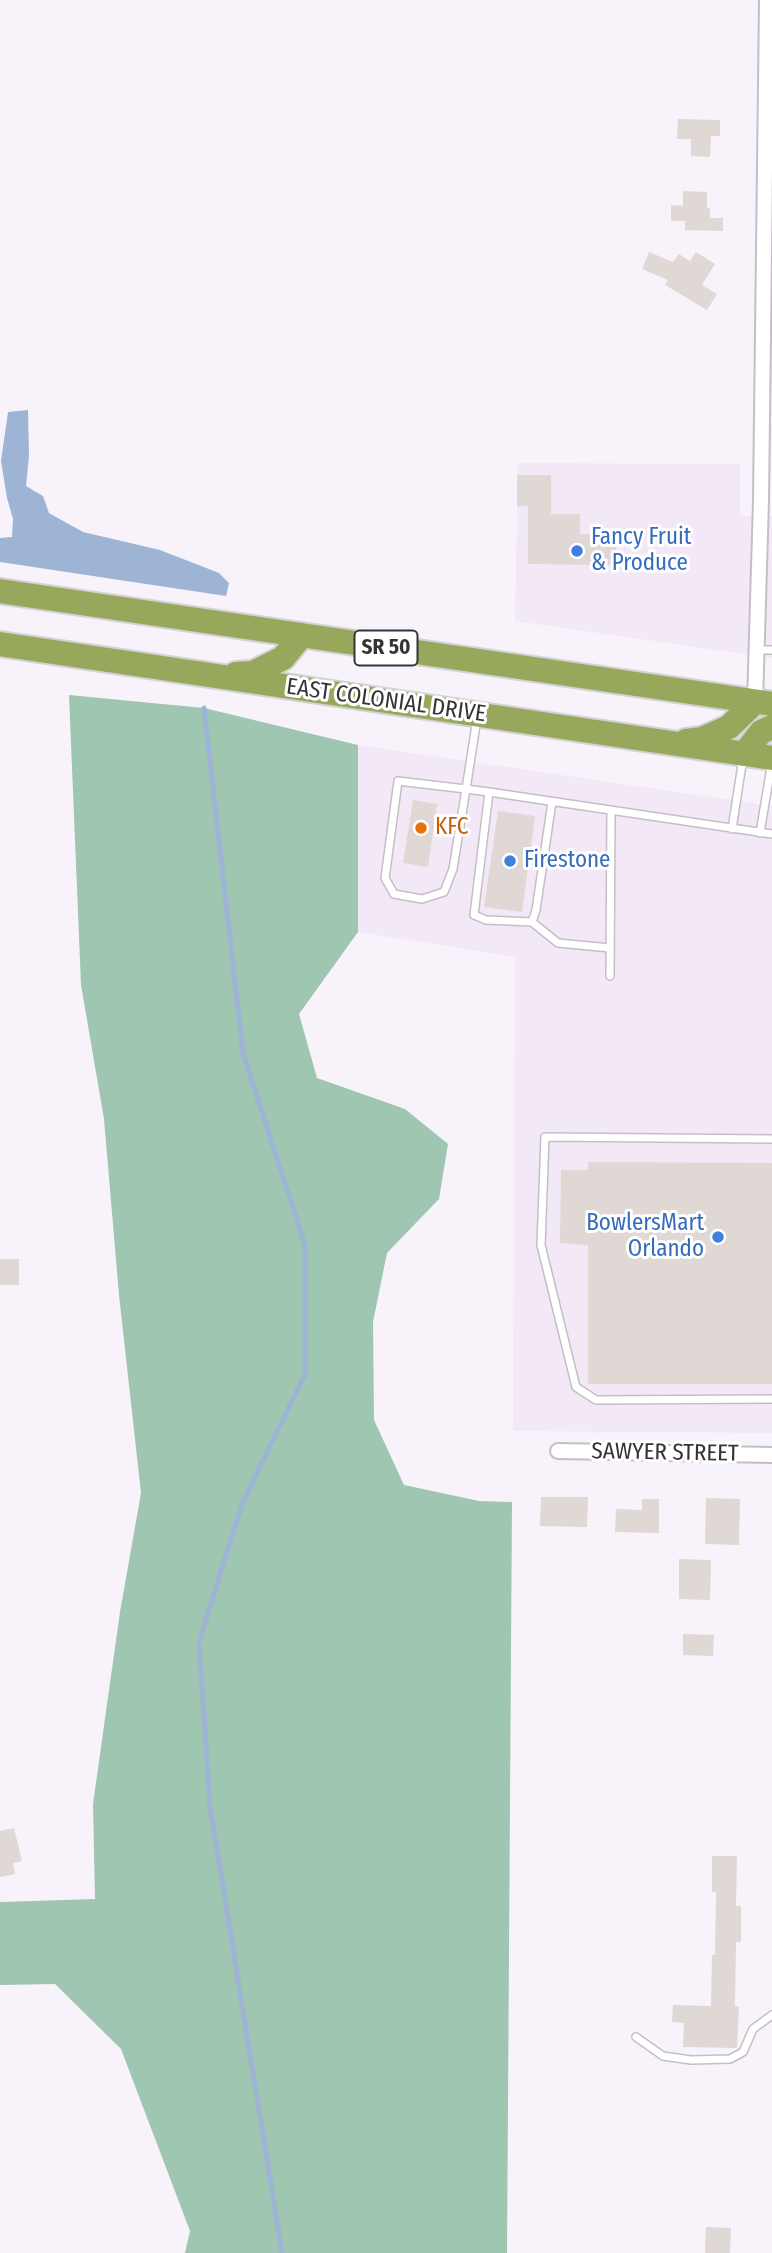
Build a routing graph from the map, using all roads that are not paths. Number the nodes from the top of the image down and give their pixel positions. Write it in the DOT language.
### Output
graph roads {
  1 [pos="767,0"];
  2 [pos="769,124"];
  3 [pos="767,501"];
  4 [pos="0,591"];
  5 [pos="302,635"];
  6 [pos="0,644"];
  7 [pos="756,650"];
  8 [pos="772,650"];
  9 [pos="218,676"];
  10 [pos="763,703"];
  11 [pos="477,714"];
  12 [pos="772,727"];
  13 [pos="668,743"];
  14 [pos="744,754"];
  15 [pos="772,758"];
  16 [pos="466,789"];
  17 [pos="489,792"];
  18 [pos="552,802"];
  19 [pos="611,810"];
  20 [pos="732,829"];
  21 [pos="760,833"];
  22 [pos="772,834"];
  23 [pos="532,922"];
  24 [pos="610,948"];
  25 [pos="610,976"];
  26 [pos="772,1139"];
  27 [pos="772,1399"];
  28 [pos="558,1451"];
  29 [pos="772,1455"];
  30 [pos="772,2015"];
  31 [pos="636,2037"];
  1 -- 2 [label="street"];
  2 -- 3 [label="street"];
  3 -- 7 [label="street"];
  4 -- 5 [label="highway, SR 50"];
  5 -- 9 [label="highway"];
  5 -- 10 [label="highway, SR 50"];
  6 -- 9 [label="highway, EAST COLONIAL DRIVE / SR 50"];
  7 -- 8 [label="lane"];
  7 -- 10 [label="street"];
  9 -- 11 [label="highway, EAST COLONIAL DRIVE / SR 50"];
  10 -- 13 [label="highway"];
  11 -- 13 [label="highway, EAST COLONIAL DRIVE / SR 50"];
  11 -- 16 [label="lane"];
  12 -- 14 [label="highway"];
  13 -- 14 [label="highway, EAST COLONIAL DRIVE / SR 50"];
  14 -- 15 [label="highway, EAST COLONIAL DRIVE / SR 50"];
  14 -- 20 [label="lane"];
  15 -- 21 [label="lane"];
  16 -- 16 [label="lane"];
  16 -- 17 [label="lane"];
  17 -- 18 [label="lane"];
  17 -- 23 [label="lane"];
  18 -- 19 [label="lane"];
  18 -- 23 [label="lane"];
  19 -- 20 [label="lane"];
  19 -- 24 [label="lane"];
  20 -- 21 [label="lane"];
  21 -- 22 [label="lane"];
  23 -- 24 [label="lane"];
  24 -- 25 [label="lane"];
  26 -- 27 [label="lane"];
  28 -- 29 [label="street, SAWYER STREET"];
  30 -- 31 [label="lane"];
}
